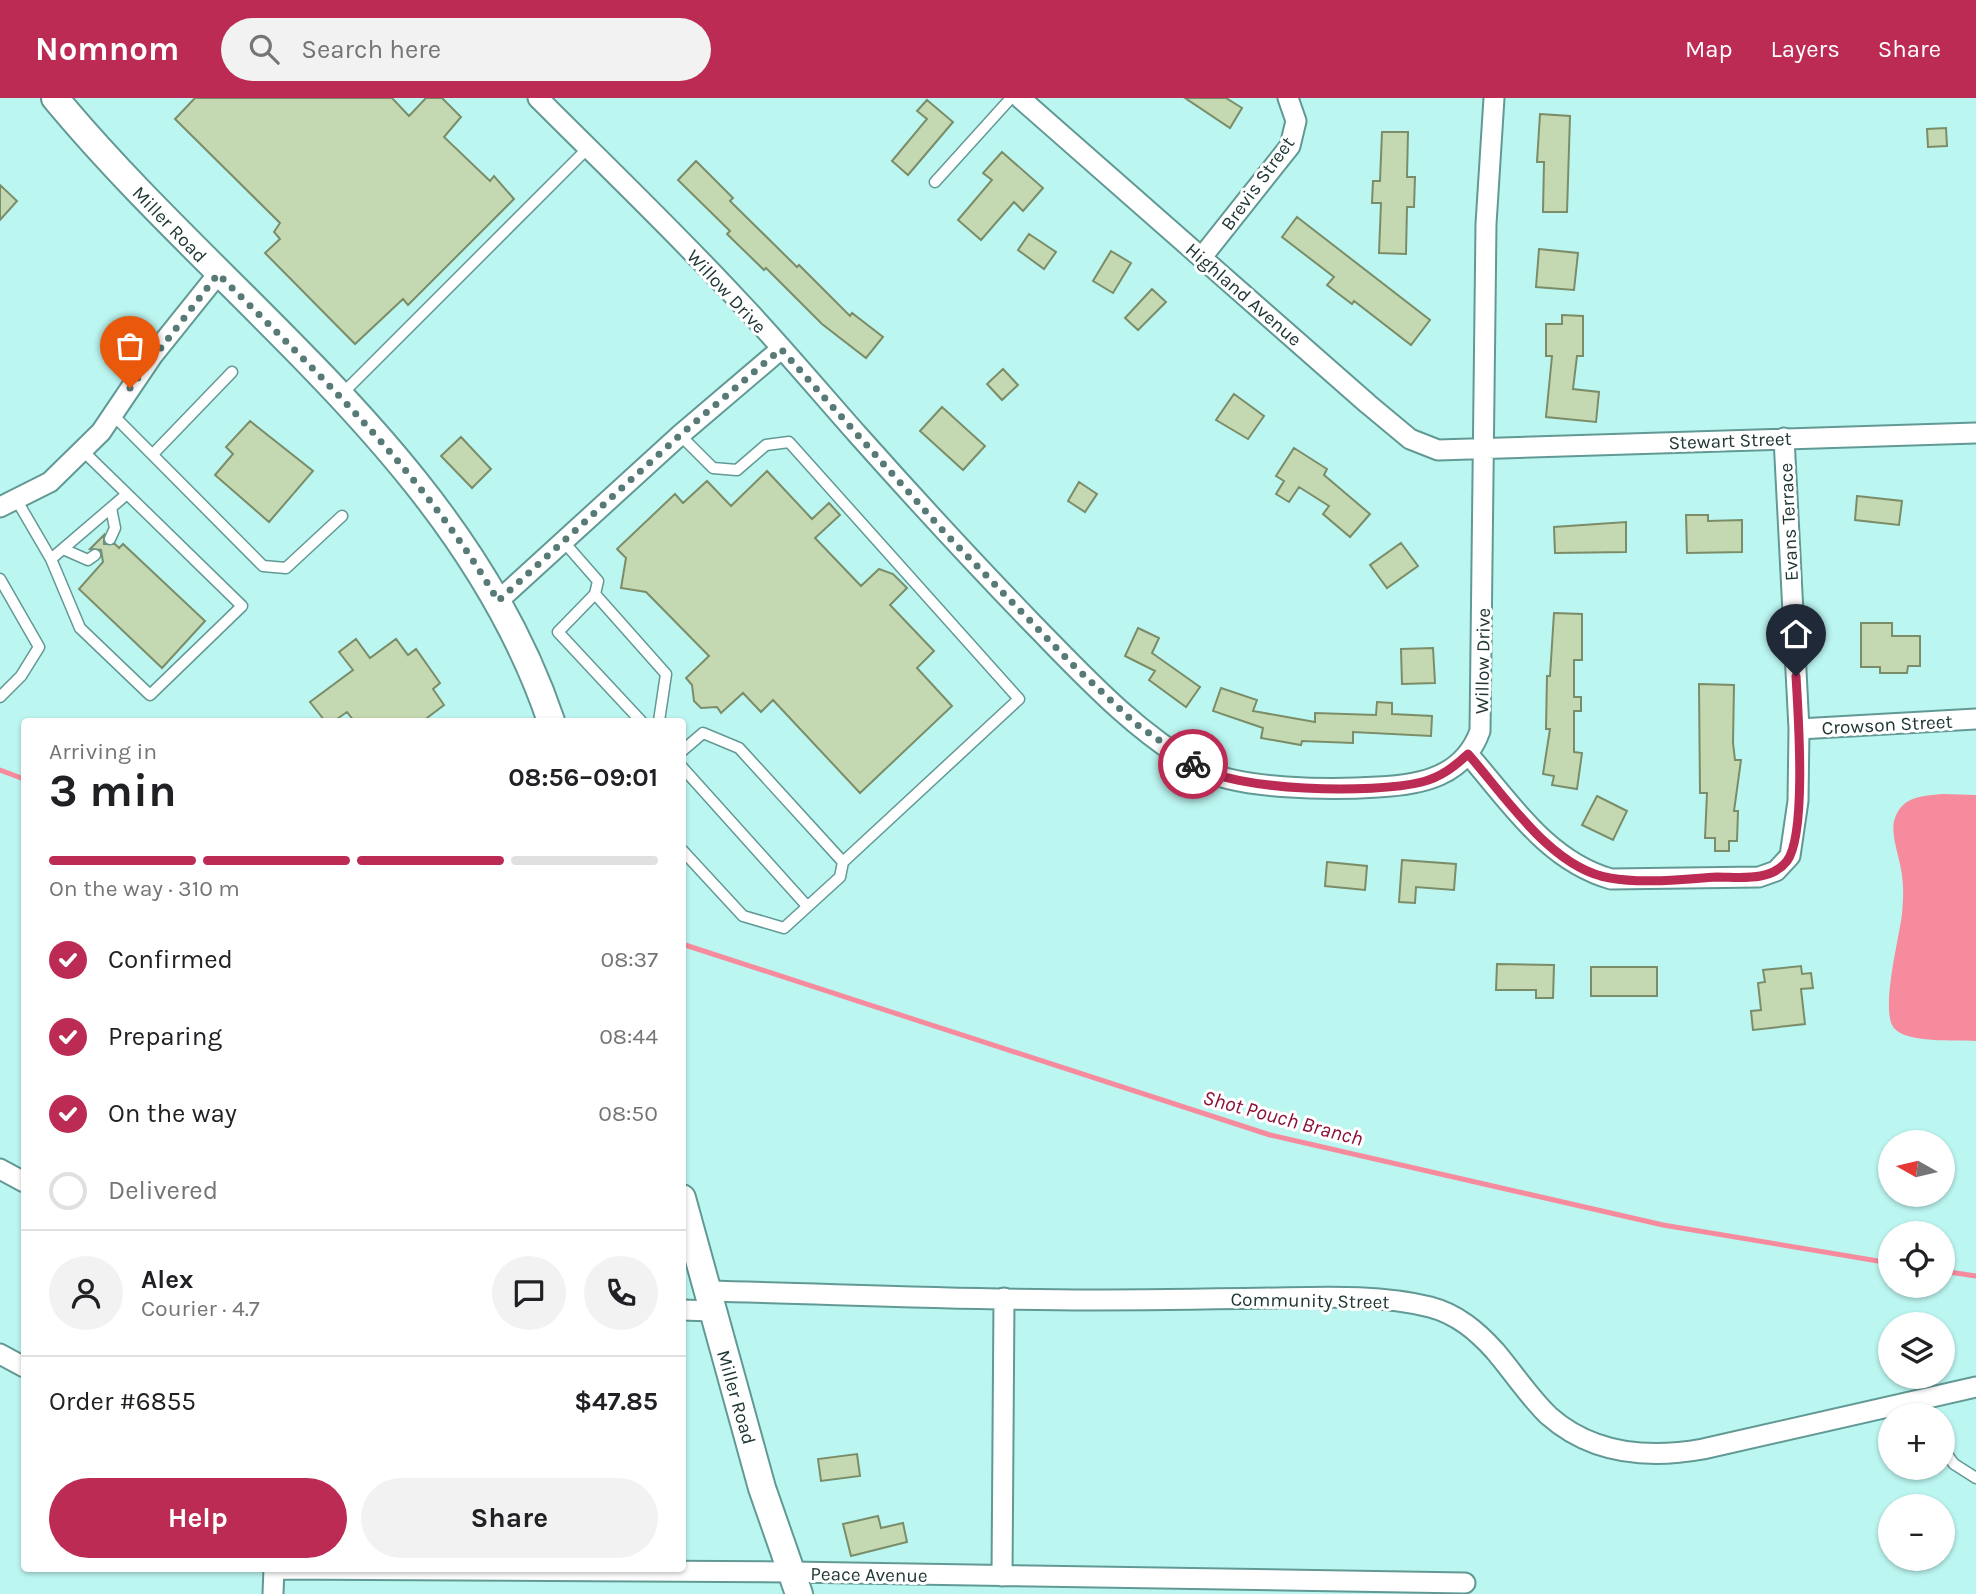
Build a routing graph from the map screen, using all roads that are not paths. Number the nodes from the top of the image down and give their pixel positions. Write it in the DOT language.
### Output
graph roads {
  1 [pos="55,98"];
  2 [pos="538,98"];
  3 [pos="1011,98"];
  4 [pos="1020,98"];
  5 [pos="1494,98"];
  6 [pos="1289,101"];
  7 [pos="588,148"];
  8 [pos="935,183"];
  9 [pos="1202,257"];
  10 [pos="218,274"];
  11 [pos="781,349"];
  12 [pos="232,372"];
  13 [pos="341,396"];
  14 [pos="113,415"];
  15 [pos="1976,433"];
  16 [pos="680,435"];
  17 [pos="1783,438"];
  18 [pos="1485,449"];
  19 [pos="82,450"];
  20 [pos="153,454"];
  21 [pos="127,494"];
  22 [pos="8,503"];
  23 [pos="110,508"];
  24 [pos="342,516"];
  25 [pos="110,539"];
  26 [pos="563,541"];
  27 [pos="63,549"];
  28 [pos="96,555"];
  29 [pos="51,559"];
  30 [pos="0,579"];
  31 [pos="595,594"];
  32 [pos="498,601"];
  33 [pos="0,697"];
  34 [pos="550,718"];
  35 [pos="638,718"];
  36 [pos="659,718"];
  37 [pos="1976,719"];
  38 [pos="1799,729"];
  39 [pos="686,748"];
  40 [pos="1468,754"];
  41 [pos="686,771"];
  42 [pos="686,854"];
  43 [pos="843,862"];
  44 [pos="807,906"];
  45 [pos="0,1169"];
  46 [pos="21,1180"];
  47 [pos="686,1213"];
  48 [pos="1004,1298"];
  49 [pos="710,1301"];
  50 [pos="686,1309"];
  51 [pos="0,1354"];
  52 [pos="21,1365"];
  53 [pos="1976,1387"];
  54 [pos="1932,1403"];
  55 [pos="1878,1416"];
  56 [pos="1955,1465"];
  57 [pos="1976,1478"];
  58 [pos="274,1572"];
  59 [pos="386,1572"];
  60 [pos="1002,1576"];
  61 [pos="795,1583"];
  62 [pos="1465,1583"];
  63 [pos="273,1594"];
  1 -- 10 [label="main road, Miller Road"];
  2 -- 7 [label="street, Willow Drive"];
  3 -- 8 [label="lane"];
  4 -- 9 [label="street, Highland Avenue"];
  5 -- 18 [label="street, Willow Drive"];
  6 -- 9 [label="street, Brevis Street"];
  7 -- 11 [label="street, Willow Drive"];
  7 -- 13 [label="lane"];
  9 -- 18 [label="street, Highland Avenue"];
  10 -- 13 [label="main road, Miller Road"];
  10 -- 14 [label="street"];
  11 -- 16 [label="street"];
  11 -- 40 [label="street, Willow Drive"];
  12 -- 20 [label="lane"];
  13 -- 32 [label="main road, Miller Road"];
  14 -- 19 [label="street"];
  14 -- 20 [label="lane"];
  15 -- 17 [label="street, Stewart Street"];
  16 -- 26 [label="street"];
  16 -- 43 [label="lane"];
  17 -- 18 [label="street, Stewart Street"];
  17 -- 38 [label="street, Evans Terrace"];
  18 -- 40 [label="street, Willow Drive"];
  19 -- 21 [label="lane"];
  19 -- 22 [label="street"];
  20 -- 24 [label="lane"];
  21 -- 23 [label="lane"];
  21 -- 29 [label="lane"];
  22 -- 29 [label="lane"];
  23 -- 25 [label="lane"];
  23 -- 27 [label="lane"];
  26 -- 31 [label="lane"];
  26 -- 32 [label="street"];
  27 -- 28 [label="lane"];
  27 -- 29 [label="lane"];
  30 -- 33 [label="lane"];
  31 -- 35 [label="lane"];
  31 -- 36 [label="lane"];
  32 -- 34 [label="main road, Miller Road"];
  37 -- 38 [label="street, Crowson Street"];
  38 -- 40 [label="street, Evans Terrace"];
  39 -- 43 [label="lane"];
  41 -- 44 [label="lane"];
  42 -- 44 [label="lane"];
  43 -- 44 [label="lane"];
  45 -- 46 [label="street"];
  47 -- 49 [label="main road, Miller Road"];
  48 -- 49 [label="street, Community Street"];
  48 -- 55 [label="street, Community Street"];
  48 -- 60 [label="street"];
  49 -- 50 [label="street, Community Street"];
  49 -- 61 [label="main road, Miller Road"];
  51 -- 52 [label="street"];
  53 -- 54 [label="street, Community Street"];
  56 -- 57 [label="lane"];
  58 -- 63 [label="street"];
  59 -- 61 [label="street, Peace Avenue"];
  60 -- 61 [label="street, Peace Avenue"];
  60 -- 62 [label="street, Peace Avenue"];
}
